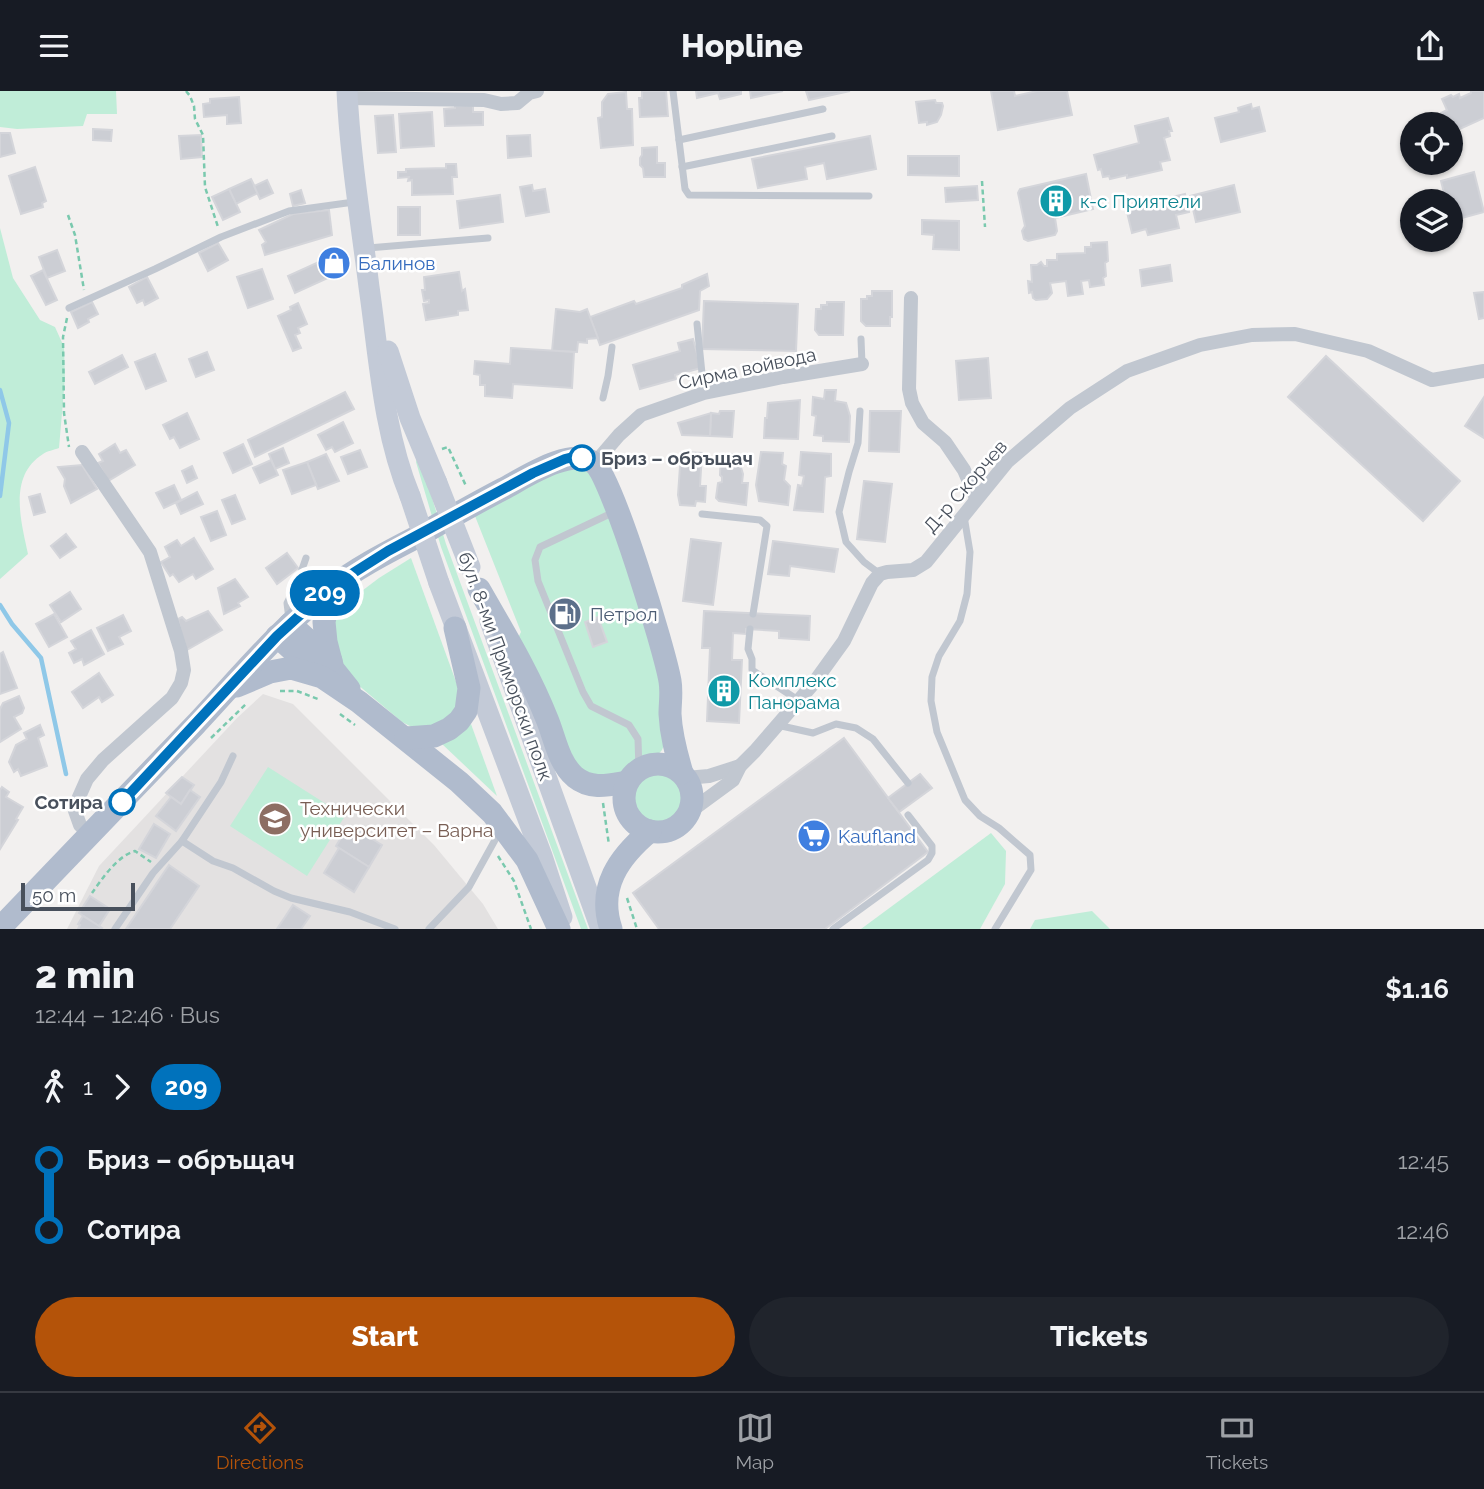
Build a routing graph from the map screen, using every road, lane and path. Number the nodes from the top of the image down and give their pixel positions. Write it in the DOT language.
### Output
graph roads {
  1 [pos="186,91"];
  2 [pos="537,91"];
  3 [pos="673,91"];
  4 [pos="347,94"];
  5 [pos="823,109"];
  6 [pos="831,136"];
  7 [pos="679,140"];
  8 [pos="682,167"];
  9 [pos="982,181"];
  10 [pos="869,196"];
  11 [pos="358,201"];
  12 [pos="68,215"];
  13 [pos="985,227"];
  14 [pos="221,237"];
  15 [pos="488,238"];
  16 [pos="364,248"];
  17 [pos="369,285"];
  18 [pos="911,298"];
  19 [pos="89,299"];
  20 [pos="69,308"];
  21 [pos="697,324"];
  22 [pos="861,339"];
  23 [pos="612,347"];
  24 [pos="862,364"];
  25 [pos="1484,371"];
  26 [pos="704,393"];
  27 [pos="603,398"];
  28 [pos="860,411"];
  29 [pos="82,452"];
  30 [pos="426,456"];
  31 [pos="595,463"];
  32 [pos="468,491"];
  33 [pos="976,498"];
  34 [pos="617,511"];
  35 [pos="702,514"];
  36 [pos="964,516"];
  37 [pos="306,558"];
  38 [pos="880,574"];
  39 [pos="331,587"];
  40 [pos="479,589"];
  41 [pos="753,614"];
  42 [pos="455,628"];
  43 [pos="750,629"];
  44 [pos="284,630"];
  45 [pos="325,679"];
  46 [pos="228,690"];
  47 [pos="277,690"];
  48 [pos="251,699"];
  49 [pos="798,700"];
  50 [pos="332,708"];
  51 [pos="670,714"];
  52 [pos="777,725"];
  53 [pos="364,732"];
  54 [pos="406,738"];
  55 [pos="206,743"];
  56 [pos="233,756"];
  57 [pos="740,766"];
  58 [pos="638,772"];
  59 [pos="684,776"];
  60 [pos="908,783"];
  61 [pos="688,813"];
  62 [pos="908,815"];
  63 [pos="650,831"];
  64 [pos="90,835"];
  65 [pos="497,836"];
  66 [pos="182,841"];
  67 [pos="158,867"];
  68 [pos="92,893"];
  69 [pos="4,916"];
  70 [pos="372,926"];
  71 [pos="115,929"];
  72 [pos="395,929"];
  73 [pos="429,929"];
  74 [pos="531,929"];
  75 [pos="559,929"];
  76 [pos="566,929"];
  77 [pos="601,929"];
  78 [pos="611,929"];
  79 [pos="833,929"];
  80 [pos="995,929"];
  1 -- 14 [label="path"];
  2 -- 4 [label="street"];
  3 -- 7 [label="lane"];
  4 -- 11 [label="main road, бул. 8-ми Приморски полк"];
  5 -- 7 [label="lane"];
  6 -- 8 [label="lane"];
  7 -- 8 [label="lane"];
  8 -- 10 [label="lane"];
  9 -- 13 [label="path"];
  11 -- 14 [label="lane"];
  11 -- 16 [label="main road, бул. 8-ми Приморски полк"];
  12 -- 19 [label="path"];
  14 -- 19 [label="lane"];
  15 -- 16 [label="lane"];
  16 -- 17 [label="main road, бул. 8-ми Приморски полк"];
  17 -- 30 [label="main road, бул. 8-ми Приморски полк"];
  17 -- 42 [label="main road, бул. 8-ми Приморски полк, bridge"];
  18 -- 33 [label="street"];
  19 -- 20 [label="lane"];
  20 -- 29 [label="path"];
  21 -- 26 [label="lane"];
  22 -- 24 [label="lane, Сирма войвода"];
  23 -- 27 [label="lane"];
  24 -- 26 [label="street, Сирма войвода"];
  25 -- 33 [label="street, Д-р Скорчев"];
  26 -- 31 [label="street, Сирма войвода"];
  28 -- 38 [label="lane"];
  29 -- 64 [label="street"];
  30 -- 32 [label="path"];
  30 -- 40 [label="main road, бул. 8-ми Приморски полк, bridge"];
  31 -- 34 [label="main road"];
  31 -- 39 [label="main road"];
  33 -- 36 [label="street, Д-р Скорчев"];
  34 -- 51 [label="main road"];
  34 -- 58 [label="lane"];
  35 -- 41 [label="lane"];
  36 -- 38 [label="street, Д-р Скорчев"];
  36 -- 80 [label="lane"];
  37 -- 44 [label="lane"];
  38 -- 49 [label="street"];
  39 -- 44 [label="main road"];
  39 -- 45 [label="main road"];
  40 -- 58 [label="main road"];
  40 -- 77 [label="main road, бул. 8-ми Приморски полк"];
  42 -- 54 [label="main road"];
  42 -- 76 [label="main road, бул. 8-ми Приморски полк"];
  43 -- 49 [label="lane"];
  44 -- 45 [label="main road"];
  44 -- 46 [label="main road"];
  45 -- 46 [label="main road"];
  45 -- 47 [label="path"];
  45 -- 54 [label="main road"];
  46 -- 64 [label="main road"];
  48 -- 55 [label="path"];
  49 -- 52 [label="street"];
  50 -- 53 [label="path"];
  51 -- 58 [label="main road"];
  51 -- 59 [label="main road"];
  52 -- 57 [label="street"];
  52 -- 60 [label="lane"];
  54 -- 65 [label="main road"];
  56 -- 66 [label="lane"];
  57 -- 59 [label="street"];
  57 -- 61 [label="street"];
  58 -- 59 [label="main road"];
  58 -- 63 [label="main road"];
  59 -- 61 [label="main road"];
  61 -- 63 [label="main road"];
  62 -- 79 [label="lane"];
  63 -- 78 [label="main road"];
  64 -- 69 [label="main road"];
  65 -- 73 [label="lane"];
  65 -- 74 [label="path"];
  65 -- 75 [label="main road"];
  66 -- 67 [label="lane"];
  66 -- 70 [label="lane"];
  67 -- 68 [label="path"];
  67 -- 71 [label="lane"];
  70 -- 72 [label="lane"];
}
